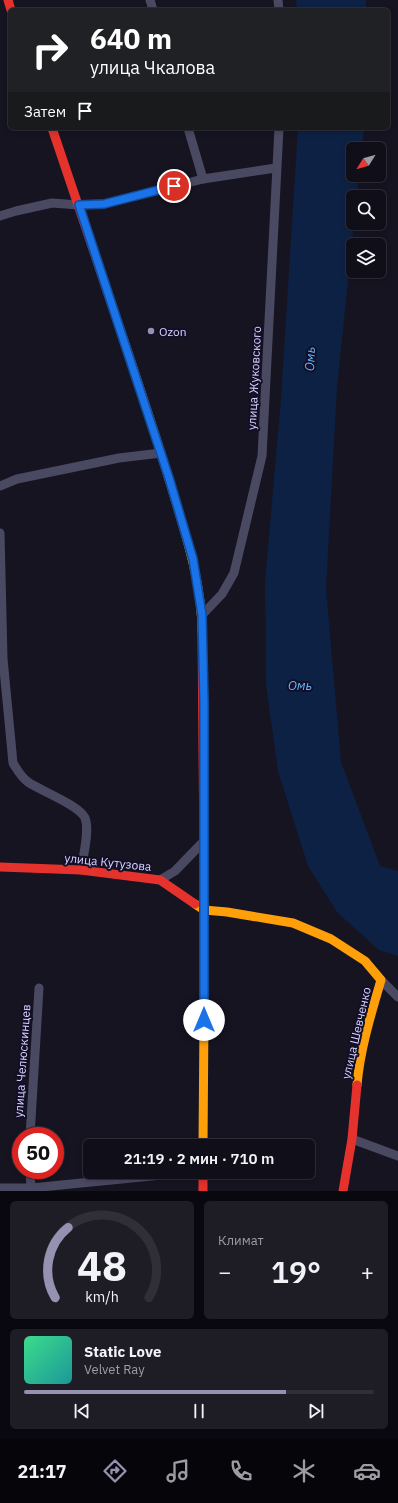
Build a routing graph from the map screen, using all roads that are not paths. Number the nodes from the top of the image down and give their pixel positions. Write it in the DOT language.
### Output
graph roads {
  1 [pos="53,130"];
  2 [pos="189,130"];
  3 [pos="278,130"];
  4 [pos="276,168"];
  5 [pos="203,178"];
  6 [pos="79,205"];
  7 [pos="0,216"];
  8 [pos="161,452"];
  9 [pos="0,486"];
  10 [pos="0,534"];
  11 [pos="202,615"];
  12 [pos="204,841"];
  13 [pos="0,867"];
  14 [pos="81,870"];
  15 [pos="160,880"];
  16 [pos="204,910"];
  17 [pos="381,980"];
  18 [pos="39,988"];
  19 [pos="398,997"];
  20 [pos="31,1127"];
  21 [pos="203,1139"];
  22 [pos="352,1139"];
  23 [pos="398,1156"];
  24 [pos="30,1179"];
  25 [pos="122,1179"];
  26 [pos="203,1179"];
  27 [pos="0,1188"];
  28 [pos="31,1188"];
  29 [pos="203,1191"];
  30 [pos="343,1191"];
  1 -- 6 [label="main road"];
  2 -- 5 [label="street"];
  3 -- 4 [label="street, улица Жуковского"];
  4 -- 5 [label="street"];
  4 -- 11 [label="street, улица Жуковского"];
  5 -- 6 [label="street"];
  6 -- 7 [label="street"];
  6 -- 8 [label="main road"];
  8 -- 9 [label="street"];
  8 -- 11 [label="main road"];
  10 -- 14 [label="street"];
  11 -- 12 [label="main road"];
  12 -- 15 [label="street"];
  12 -- 16 [label="main road"];
  13 -- 14 [label="main road, улица Кутузова"];
  14 -- 15 [label="main road, улица Кутузова"];
  15 -- 16 [label="main road, улица Кутузова"];
  16 -- 17 [label="main road, улица Шевченко"];
  16 -- 21 [label="main road"];
  17 -- 19 [label="street"];
  17 -- 22 [label="main road, улица Шевченко"];
  18 -- 20 [label="street, улица Челюскинцев"];
  22 -- 23 [label="street"];
  22 -- 30 [label="main road, улица Шевченко"];
  24 -- 28 [label="street"];
  25 -- 28 [label="street"];
  26 -- 29 [label="main road"];
  27 -- 28 [label="street"];
}
